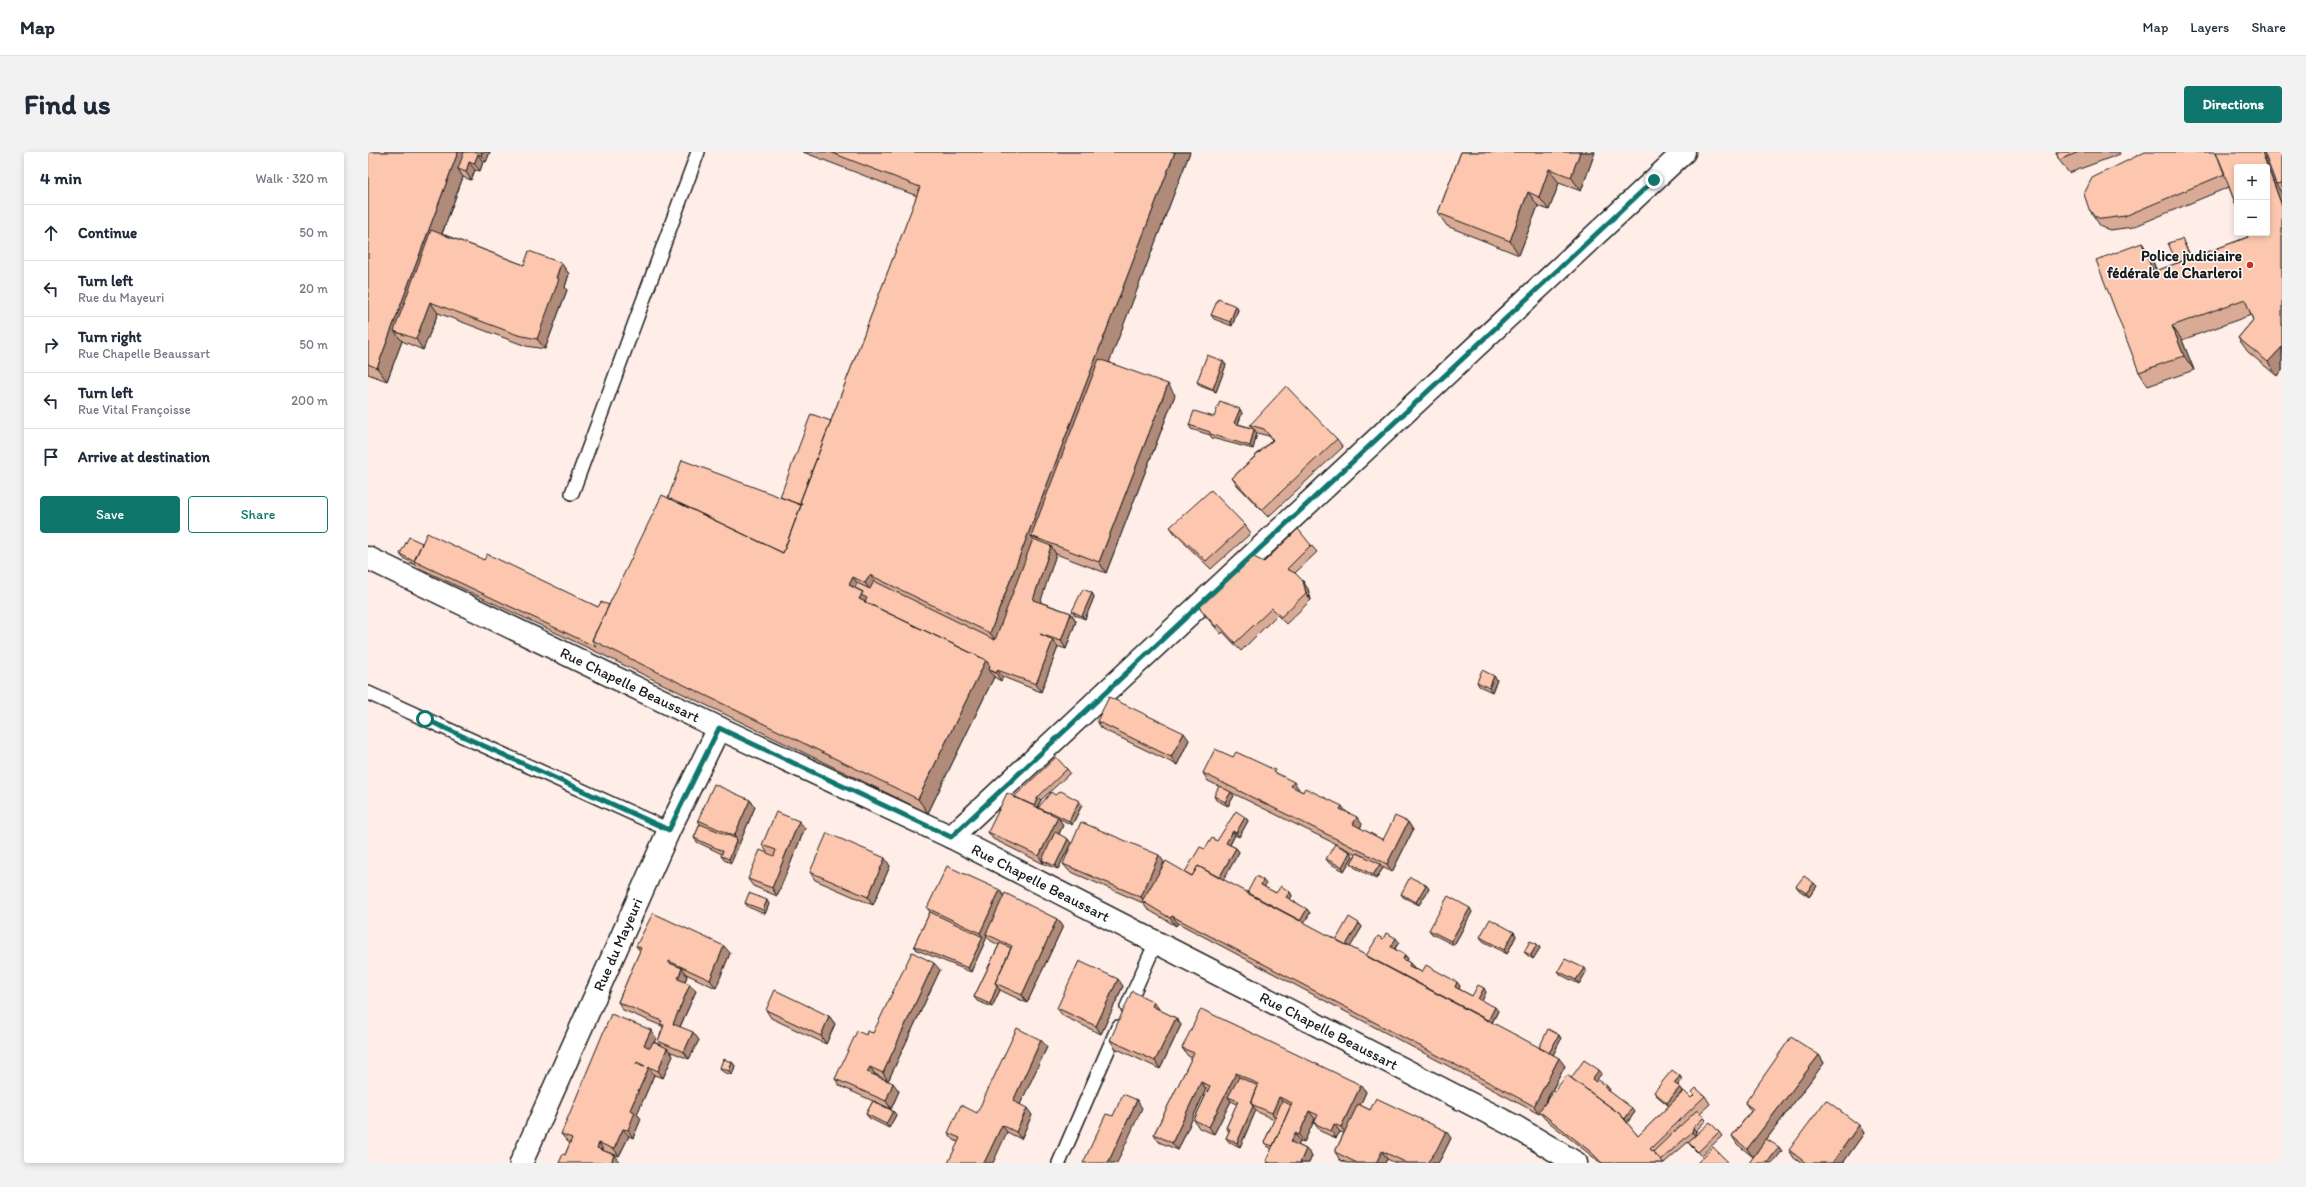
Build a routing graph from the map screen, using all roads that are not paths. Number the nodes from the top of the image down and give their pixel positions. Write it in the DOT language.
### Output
graph roads {
  1 [pos="698,152"];
  2 [pos="1684,152"];
  3 [pos="572,493"];
  4 [pos="368,558"];
  5 [pos="368,693"];
  6 [pos="719,728"];
  7 [pos="669,830"];
  8 [pos="951,837"];
  9 [pos="1156,942"];
  10 [pos="521,1163"];
  11 [pos="1060,1163"];
  12 [pos="1576,1163"];
  1 -- 3 [label="lane"];
  2 -- 8 [label="street"];
  4 -- 6 [label="street, Rue Chapelle Beaussart"];
  5 -- 7 [label="lane"];
  6 -- 7 [label="street, Rue du Mayeuri"];
  6 -- 8 [label="street, Rue Chapelle Beaussart"];
  7 -- 10 [label="street, Rue du Mayeuri"];
  8 -- 9 [label="street, Rue Chapelle Beaussart"];
  9 -- 11 [label="lane"];
  9 -- 12 [label="street, Rue Chapelle Beaussart"];
}
